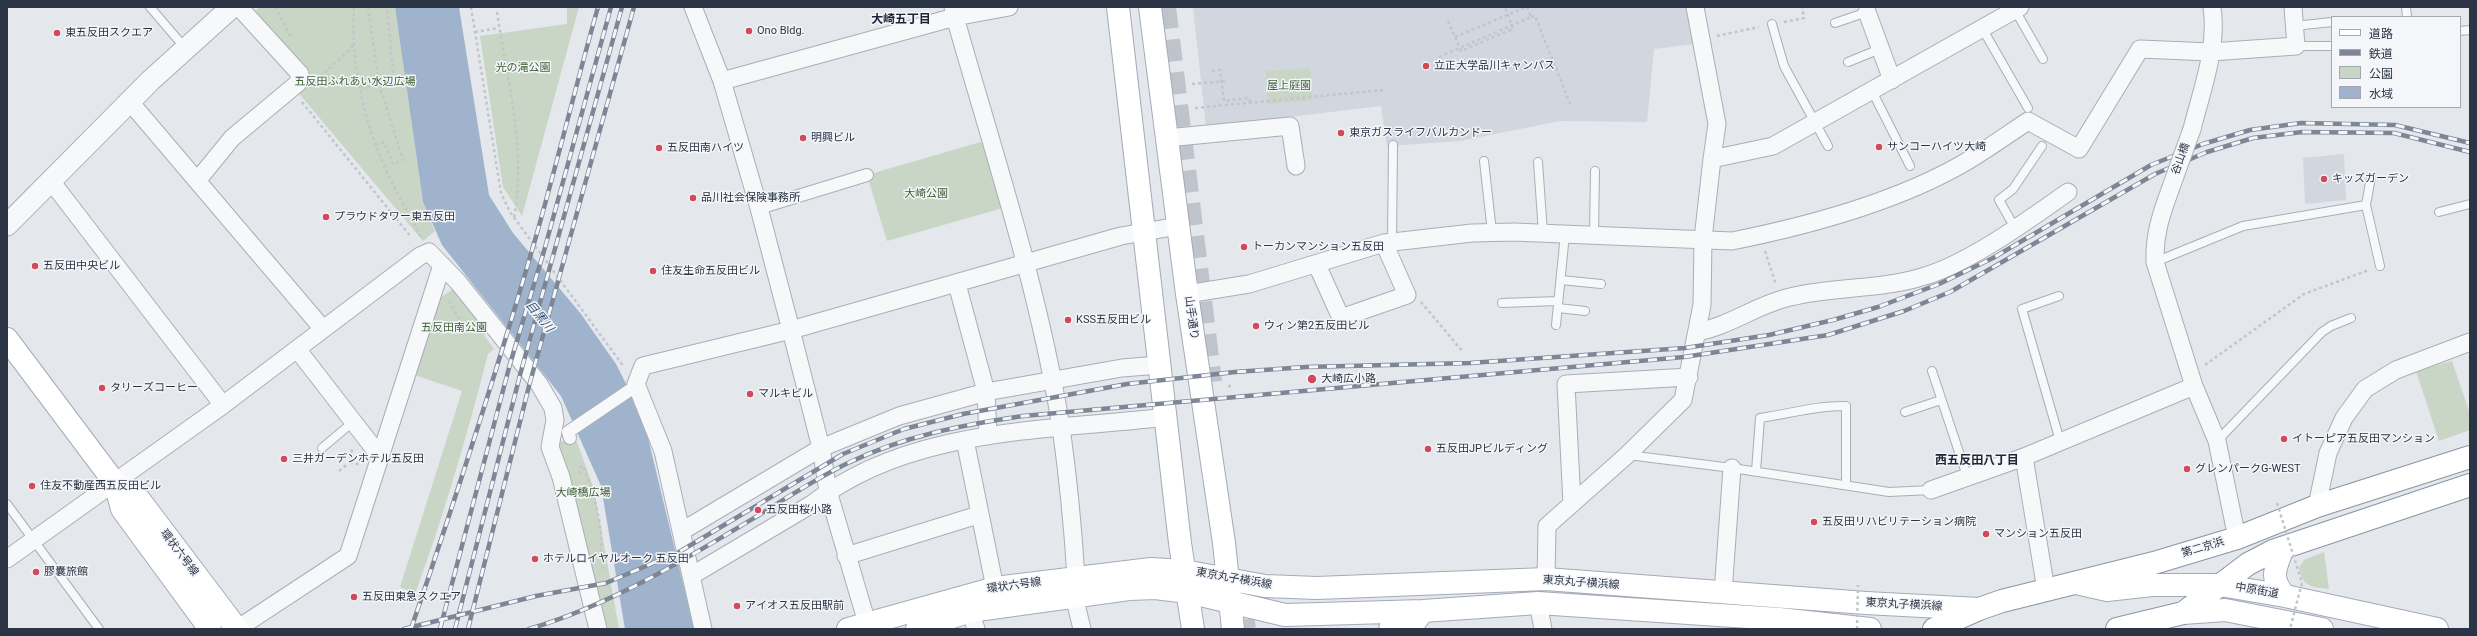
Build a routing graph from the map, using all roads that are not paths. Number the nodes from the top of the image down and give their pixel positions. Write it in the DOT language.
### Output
graph roads {
  1 [pos="150,7"];
  2 [pos="232,7"];
  3 [pos="239,7"];
  4 [pos="693,7"];
  5 [pos="1009,7"];
  6 [pos="1118,7"];
  7 [pos="1150,7"];
  8 [pos="1695,7"];
  9 [pos="2212,7"];
  10 [pos="2292,7"];
  11 [pos="2018,8"];
  12 [pos="1866,10"];
  13 [pos="954,12"];
  14 [pos="2331,22"];
  15 [pos="1772,24"];
  16 [pos="1835,24"];
  17 [pos="2294,26"];
  18 [pos="1982,28"];
  19 [pos="2296,46"];
  20 [pos="2331,46"];
  21 [pos="186,49"];
  22 [pos="1880,49"];
  23 [pos="2211,52"];
  24 [pos="2043,59"];
  25 [pos="1848,62"];
  26 [pos="1892,80"];
  27 [pos="722,81"];
  28 [pos="1872,91"];
  29 [pos="130,102"];
  30 [pos="2028,108"];
  31 [pos="1817,122"];
  32 [pos="1167,138"];
  33 [pos="1393,145"];
  34 [pos="1828,146"];
  35 [pos="2042,146"];
  36 [pos="1712,159"];
  37 [pos="1484,161"];
  38 [pos="1538,162"];
  39 [pos="1296,166"];
  40 [pos="1910,166"];
  41 [pos="1594,171"];
  42 [pos="867,175"];
  43 [pos="2371,177"];
  44 [pos="51,181"];
  45 [pos="197,181"];
  46 [pos="2068,192"];
  47 [pos="2470,204"];
  48 [pos="2366,205"];
  49 [pos="759,208"];
  50 [pos="2439,212"];
  51 [pos="7,225"];
  52 [pos="1178,226"];
  53 [pos="2016,228"];
  54 [pos="1145,230"];
  55 [pos="1492,232"];
  56 [pos="1544,233"];
  57 [pos="1565,234"];
  58 [pos="1594,234"];
  59 [pos="1703,239"];
  60 [pos="1388,242"];
  61 [pos="2155,262"];
  62 [pos="1025,264"];
  63 [pos="442,265"];
  64 [pos="1317,265"];
  65 [pos="2380,266"];
  66 [pos="1561,280"];
  67 [pos="957,284"];
  68 [pos="1602,284"];
  69 [pos="1187,294"];
  70 [pos="2059,296"];
  71 [pos="1502,303"];
  72 [pos="1558,304"];
  73 [pos="1585,311"];
  74 [pos="2351,318"];
  75 [pos="1556,325"];
  76 [pos="323,329"];
  77 [pos="791,330"];
  78 [pos="1697,332"];
  79 [pos="7,339"];
  80 [pos="2470,342"];
  81 [pos="297,349"];
  82 [pos="1159,365"];
  83 [pos="1932,371"];
  84 [pos="1689,377"];
  85 [pos="2193,380"];
  86 [pos="1052,381"];
  87 [pos="633,387"];
  88 [pos="986,392"];
  89 [pos="1941,400"];
  90 [pos="222,405"];
  91 [pos="1905,412"];
  92 [pos="1166,417"];
  93 [pos="356,426"];
  94 [pos="1061,428"];
  95 [pos="988,436"];
  96 [pos="570,438"];
  97 [pos="965,440"];
  98 [pos="2060,440"];
  99 [pos="2217,442"];
  100 [pos="322,448"];
  101 [pos="821,448"];
  102 [pos="379,455"];
  103 [pos="1627,455"];
  104 [pos="2470,456"];
  105 [pos="2024,457"];
  106 [pos="1732,468"];
  107 [pos="1756,472"];
  108 [pos="1967,476"];
  109 [pos="115,483"];
  110 [pos="1846,485"];
  111 [pos="2470,485"];
  112 [pos="1931,490"];
  113 [pos="828,491"];
  114 [pos="7,504"];
  115 [pos="1572,504"];
  116 [pos="2317,506"];
  117 [pos="978,515"];
  118 [pos="682,531"];
  119 [pos="2237,538"];
  120 [pos="35,540"];
  121 [pos="2283,548"];
  122 [pos="846,556"];
  123 [pos="7,559"];
  124 [pos="1184,570"];
  125 [pos="691,576"];
  126 [pos="1226,579"];
  127 [pos="1546,579"];
  128 [pos="2076,583"];
  129 [pos="2220,585"];
  130 [pos="1075,587"];
  131 [pos="995,588"];
  132 [pos="2046,590"];
  133 [pos="1188,592"];
  134 [pos="1723,593"];
  135 [pos="2286,596"];
  136 [pos="1230,603"];
  137 [pos="1538,603"];
  138 [pos="1979,609"];
  139 [pos="973,620"];
  140 [pos="1423,620"];
  141 [pos="2173,620"];
  142 [pos="853,627"];
  143 [pos="1850,628"];
  144 [pos="99,629"];
  145 [pos="210,629"];
  146 [pos="237,629"];
  147 [pos="598,629"];
  148 [pos="703,629"];
  149 [pos="917,629"];
  150 [pos="1082,629"];
  151 [pos="1193,629"];
  152 [pos="1233,629"];
  153 [pos="1390,629"];
  154 [pos="1543,629"];
  155 [pos="1870,629"];
  156 [pos="1934,629"];
  157 [pos="2117,629"];
  158 [pos="2322,629"];
  159 [pos="2437,629"];
  1 -- 21 [label="lane"];
  2 -- 21 [label="street"];
  3 -- 45 [label="street"];
  4 -- 27 [label="street"];
  5 -- 13 [label="street"];
  6 -- 54 [label="main road"];
  7 -- 32 [label="main road, 山手通り"];
  8 -- 36 [label="street"];
  9 -- 23 [label="street, 谷山橋"];
  10 -- 17 [label="street"];
  11 -- 18 [label="street"];
  11 -- 24 [label="lane"];
  12 -- 16 [label="lane"];
  12 -- 22 [label="street"];
  13 -- 27 [label="street"];
  13 -- 62 [label="street"];
  14 -- 17 [label="lane"];
  15 -- 31 [label="lane"];
  17 -- 19 [label="street"];
  18 -- 26 [label="street"];
  18 -- 30 [label="lane"];
  19 -- 20 [label="lane"];
  19 -- 23 [label="street"];
  21 -- 29 [label="street"];
  22 -- 25 [label="lane"];
  22 -- 26 [label="street"];
  23 -- 59 [label="street"];
  23 -- 61 [label="street, 谷山橋, bridge"];
  26 -- 28 [label="street"];
  27 -- 49 [label="street"];
  28 -- 31 [label="street"];
  28 -- 40 [label="lane"];
  29 -- 44 [label="street"];
  29 -- 45 [label="street"];
  31 -- 34 [label="lane"];
  31 -- 36 [label="street"];
  32 -- 39 [label="street"];
  32 -- 52 [label="main road, 山手通り"];
  33 -- 60 [label="lane"];
  35 -- 53 [label="lane"];
  36 -- 59 [label="street"];
  37 -- 55 [label="lane"];
  38 -- 56 [label="lane"];
  41 -- 58 [label="lane"];
  42 -- 49 [label="street"];
  43 -- 48 [label="lane"];
  44 -- 51 [label="street"];
  44 -- 90 [label="street"];
  45 -- 76 [label="street"];
  46 -- 53 [label="street"];
  47 -- 50 [label="lane"];
  48 -- 61 [label="lane"];
  48 -- 65 [label="lane"];
  49 -- 77 [label="street"];
  52 -- 54 [label="street"];
  52 -- 69 [label="main road, 山手通り"];
  53 -- 78 [label="street"];
  54 -- 62 [label="street"];
  54 -- 82 [label="main road"];
  55 -- 56 [label="street"];
  55 -- 60 [label="street"];
  56 -- 57 [label="street"];
  57 -- 58 [label="street"];
  57 -- 66 [label="lane"];
  58 -- 59 [label="street"];
  59 -- 78 [label="street"];
  60 -- 64 [label="street"];
  60 -- 64 [label="street"];
  61 -- 85 [label="street, 谷山橋"];
  62 -- 67 [label="street"];
  62 -- 86 [label="street"];
  63 -- 76 [label="street"];
  63 -- 102 [label="street"];
  63 -- 147 [label="street"];
  64 -- 69 [label="street"];
  66 -- 68 [label="lane"];
  66 -- 72 [label="lane"];
  67 -- 77 [label="street"];
  67 -- 88 [label="street"];
  69 -- 126 [label="main road, 山手通り"];
  70 -- 98 [label="lane"];
  71 -- 72 [label="lane"];
  72 -- 73 [label="lane"];
  72 -- 75 [label="lane"];
  74 -- 99 [label="lane"];
  76 -- 81 [label="street"];
  77 -- 87 [label="street"];
  77 -- 101 [label="street"];
  78 -- 84 [label="street"];
  79 -- 109 [label="main road, 環状六号線"];
  80 -- 116 [label="street"];
  81 -- 90 [label="street"];
  81 -- 93 [label="street"];
  82 -- 86 [label="street"];
  82 -- 92 [label="main road"];
  83 -- 89 [label="lane"];
  84 -- 103 [label="street"];
  84 -- 115 [label="street"];
  85 -- 98 [label="street"];
  85 -- 99 [label="street, 谷山橋"];
  86 -- 88 [label="street"];
  86 -- 94 [label="street"];
  87 -- 96 [label="street"];
  87 -- 118 [label="street"];
  88 -- 95 [label="street"];
  88 -- 101 [label="street"];
  89 -- 91 [label="lane"];
  89 -- 108 [label="lane"];
  90 -- 109 [label="street"];
  92 -- 94 [label="street"];
  92 -- 124 [label="main road"];
  93 -- 100 [label="lane"];
  93 -- 102 [label="street"];
  94 -- 95 [label="street"];
  94 -- 130 [label="street"];
  95 -- 97 [label="street"];
  97 -- 113 [label="street"];
  97 -- 117 [label="street"];
  98 -- 105 [label="street"];
  99 -- 119 [label="street, 谷山橋"];
  101 -- 113 [label="street"];
  101 -- 118 [label="street"];
  102 -- 146 [label="street"];
  103 -- 106 [label="lane"];
  103 -- 115 [label="street"];
  104 -- 116 [label="main road, 第二京浜"];
  105 -- 108 [label="street"];
  105 -- 132 [label="street"];
  106 -- 107 [label="lane"];
  106 -- 134 [label="street"];
  107 -- 110 [label="lane"];
  107 -- 110 [label="lane"];
  108 -- 112 [label="street"];
  109 -- 120 [label="street"];
  109 -- 145 [label="main road, 環状六号線"];
  109 -- 146 [label="main road, 環状六号線"];
  110 -- 112 [label="lane"];
  111 -- 121 [label="main road"];
  113 -- 122 [label="street"];
  113 -- 125 [label="street"];
  114 -- 120 [label="lane"];
  115 -- 127 [label="street"];
  116 -- 119 [label="main road, 第二京浜"];
  117 -- 122 [label="street"];
  117 -- 131 [label="street"];
  118 -- 125 [label="street"];
  119 -- 128 [label="main road, 第二京浜"];
  120 -- 123 [label="street"];
  120 -- 144 [label="lane"];
  121 -- 129 [label="main road"];
  121 -- 135 [label="main road"];
  122 -- 142 [label="street"];
  124 -- 126 [label="main road, 東京丸子横浜線"];
  124 -- 130 [label="main road, 環状六号線"];
  124 -- 133 [label="main road"];
  125 -- 148 [label="street"];
  126 -- 127 [label="main road, 東京丸子横浜線"];
  126 -- 136 [label="main road, 山手通り"];
  127 -- 134 [label="main road, 東京丸子横浜線"];
  128 -- 129 [label="main road, 中原街道"];
  128 -- 132 [label="main road, 第二京浜"];
  129 -- 135 [label="main road, 中原街道"];
  129 -- 141 [label="main road"];
  130 -- 131 [label="main road, 環状六号線"];
  130 -- 133 [label="main road, 環状六号線"];
  130 -- 139 [label="main road, 環状六号線"];
  130 -- 150 [label="street"];
  131 -- 142 [label="main road, 環状六号線"];
  132 -- 138 [label="main road, 第二京浜"];
  133 -- 136 [label="main road, 東京丸子横浜線"];
  133 -- 151 [label="main road"];
  134 -- 138 [label="main road, 東京丸子横浜線"];
  135 -- 159 [label="main road, 中原街道"];
  136 -- 140 [label="main road, 東京丸子横浜線"];
  136 -- 152 [label="main road, 山手通り"];
  137 -- 140 [label="main road, 東京丸子横浜線"];
  137 -- 143 [label="main road, 東京丸子横浜線"];
  137 -- 154 [label="street"];
  138 -- 156 [label="main road, 第二京浜"];
  139 -- 149 [label="main road, 環状六号線"];
  140 -- 153 [label="main road"];
  141 -- 157 [label="main road"];
  141 -- 158 [label="main road"];
  143 -- 155 [label="main road, 東京丸子横浜線"];
}
